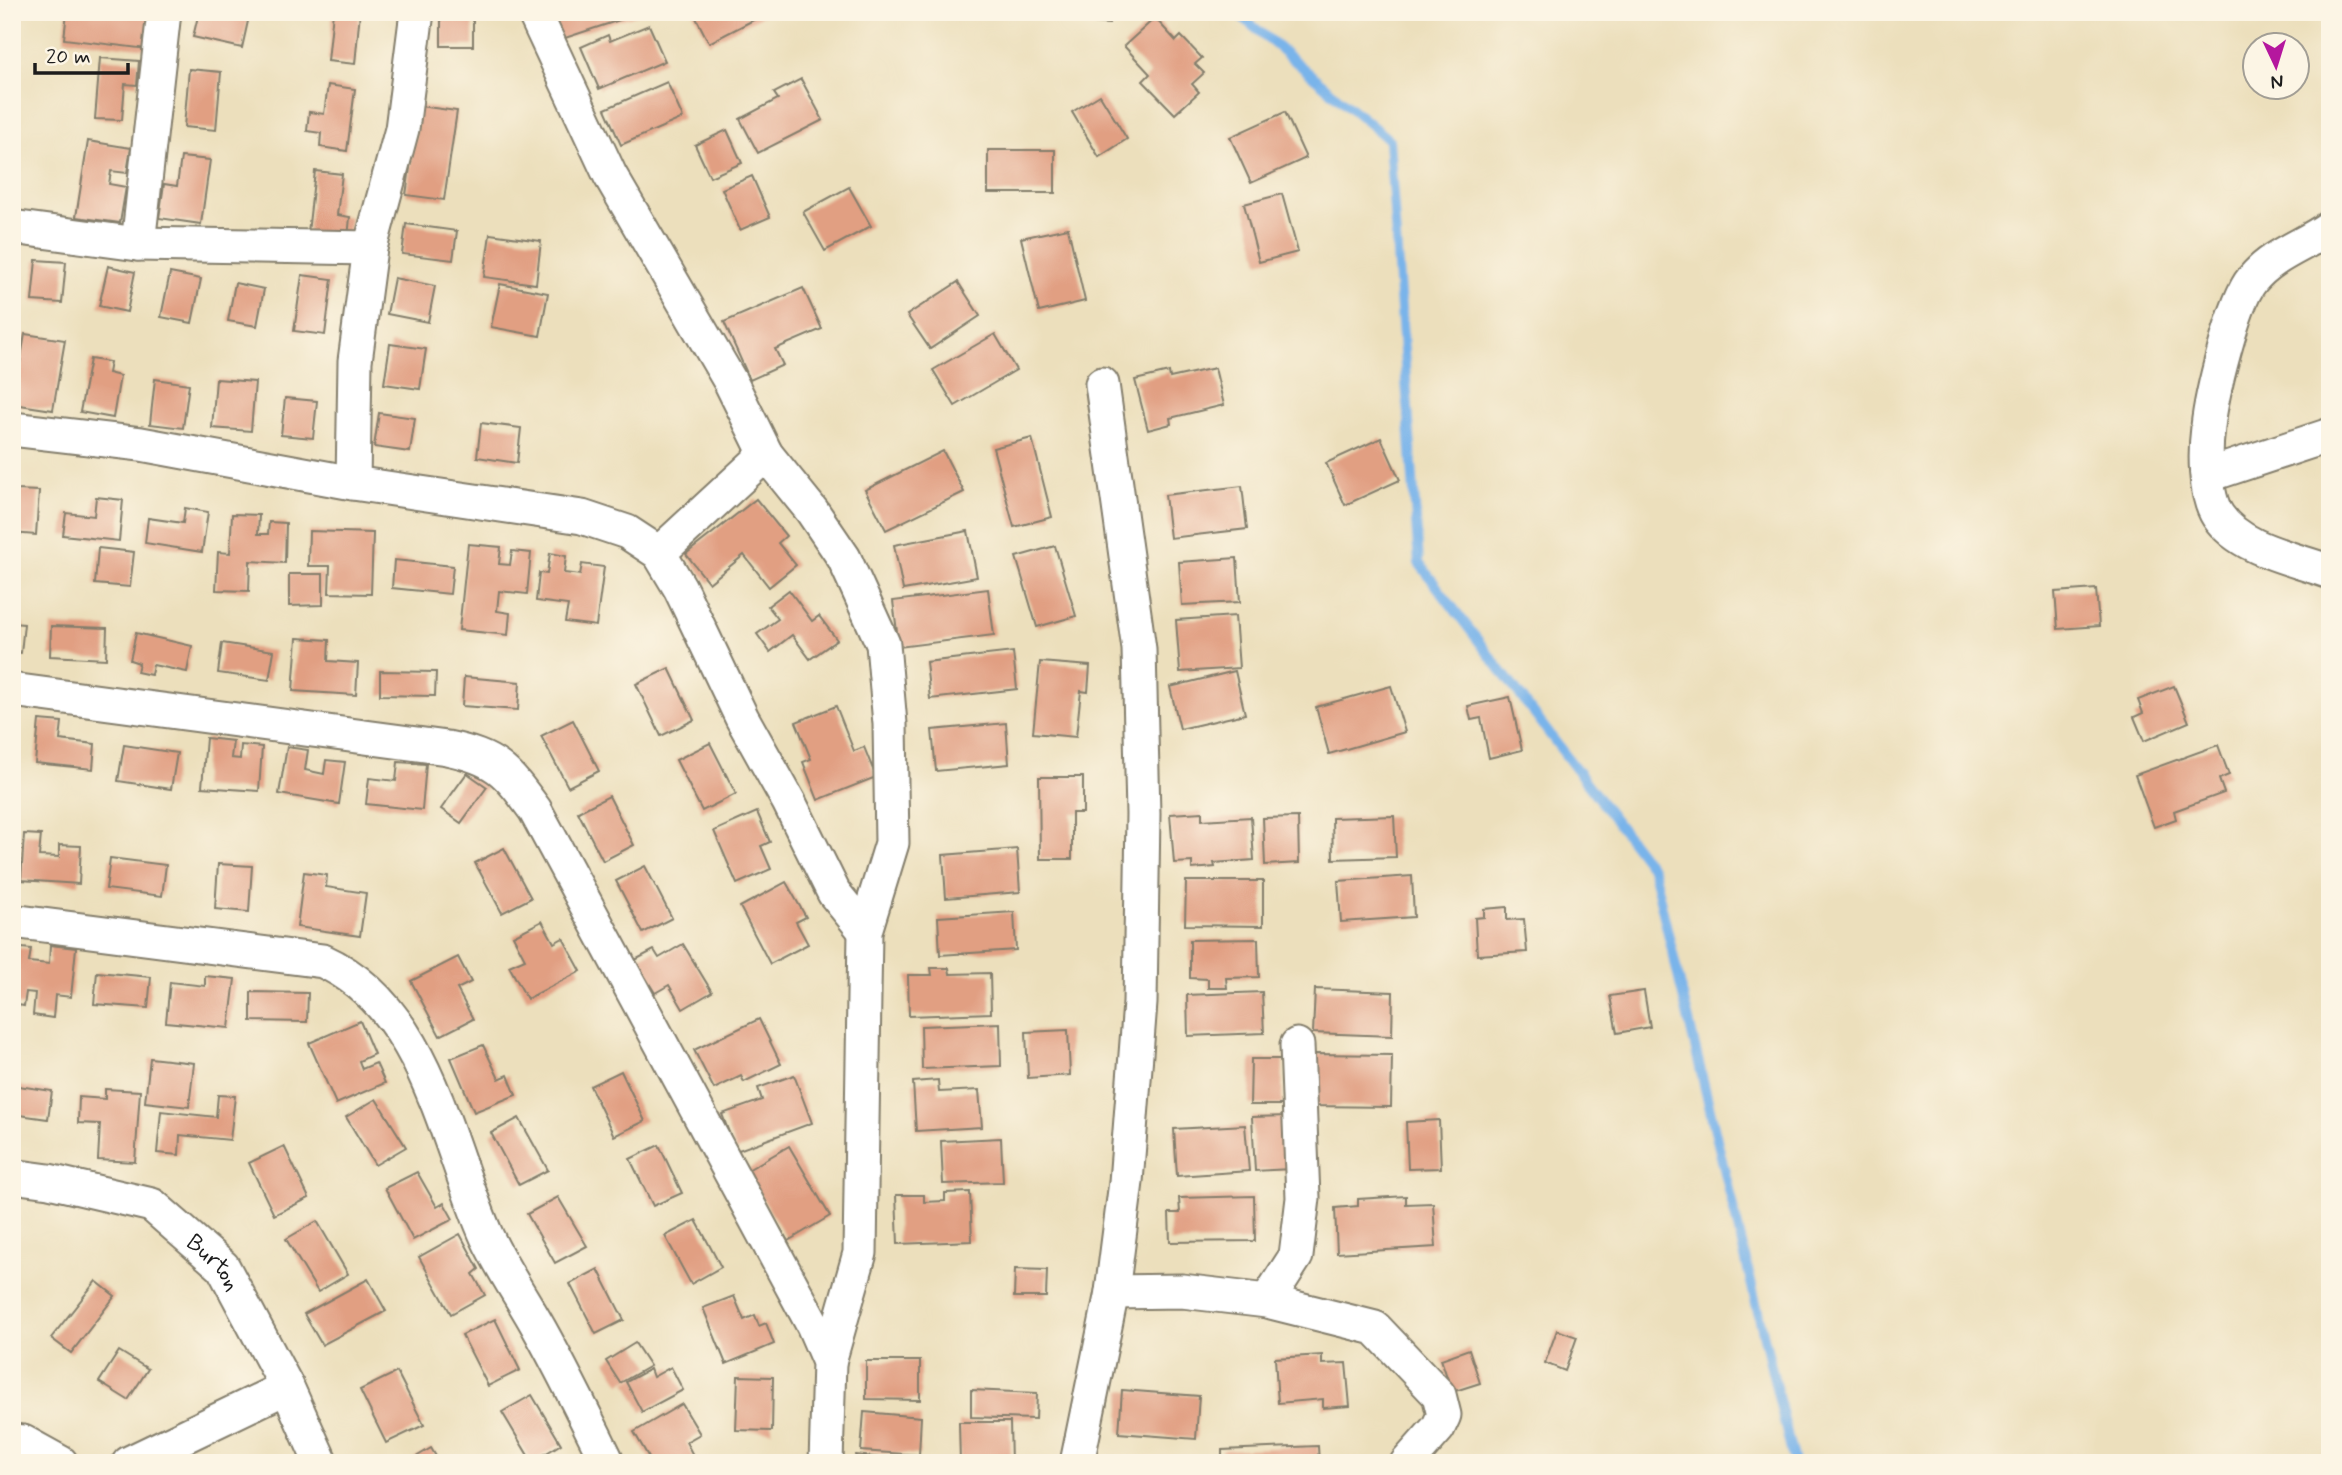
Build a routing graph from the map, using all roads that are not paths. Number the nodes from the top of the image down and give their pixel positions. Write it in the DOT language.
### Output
graph roads {
  1 [pos="164,12"];
  2 [pos="417,12"];
  3 [pos="534,12"];
  4 [pos="2330,226"];
  5 [pos="12,227"];
  6 [pos="2330,243"];
  7 [pos="138,244"];
  8 [pos="370,248"];
  9 [pos="2330,258"];
  10 [pos="1102,384"];
  11 [pos="12,429"];
  12 [pos="2330,435"];
  13 [pos="766,454"];
  14 [pos="2209,475"];
  15 [pos="352,483"];
  16 [pos="659,552"];
  17 [pos="2330,572"];
  18 [pos="12,690"];
  19 [pos="12,921"];
  20 [pos="865,931"];
  21 [pos="1297,1045"];
  22 [pos="12,1176"];
  23 [pos="1112,1292"];
  24 [pos="1267,1301"];
  25 [pos="829,1362"];
  26 [pos="287,1387"];
  27 [pos="12,1441"];
  28 [pos="61,1463"];
  29 [pos="129,1463"];
  30 [pos="321,1463"];
  31 [pos="608,1463"];
  32 [pos="826,1463"];
  33 [pos="1077,1463"];
  34 [pos="1407,1463"];
  1 -- 7 [label="street"];
  2 -- 8 [label="street"];
  3 -- 13 [label="street"];
  4 -- 14 [label="street"];
  5 -- 7 [label="street"];
  6 -- 9 [label="street"];
  7 -- 8 [label="street"];
  8 -- 15 [label="street"];
  10 -- 23 [label="street"];
  11 -- 15 [label="street"];
  12 -- 14 [label="street"];
  13 -- 16 [label="street"];
  13 -- 20 [label="street"];
  14 -- 17 [label="street"];
  15 -- 16 [label="street"];
  16 -- 20 [label="street"];
  18 -- 25 [label="street"];
  19 -- 31 [label="street"];
  20 -- 25 [label="street"];
  21 -- 24 [label="street"];
  22 -- 26 [label="street, Burton"];
  23 -- 24 [label="street"];
  23 -- 33 [label="street"];
  24 -- 34 [label="street"];
  25 -- 32 [label="street"];
  26 -- 29 [label="street"];
  26 -- 30 [label="street, Burton"];
  27 -- 28 [label="street"];
}
